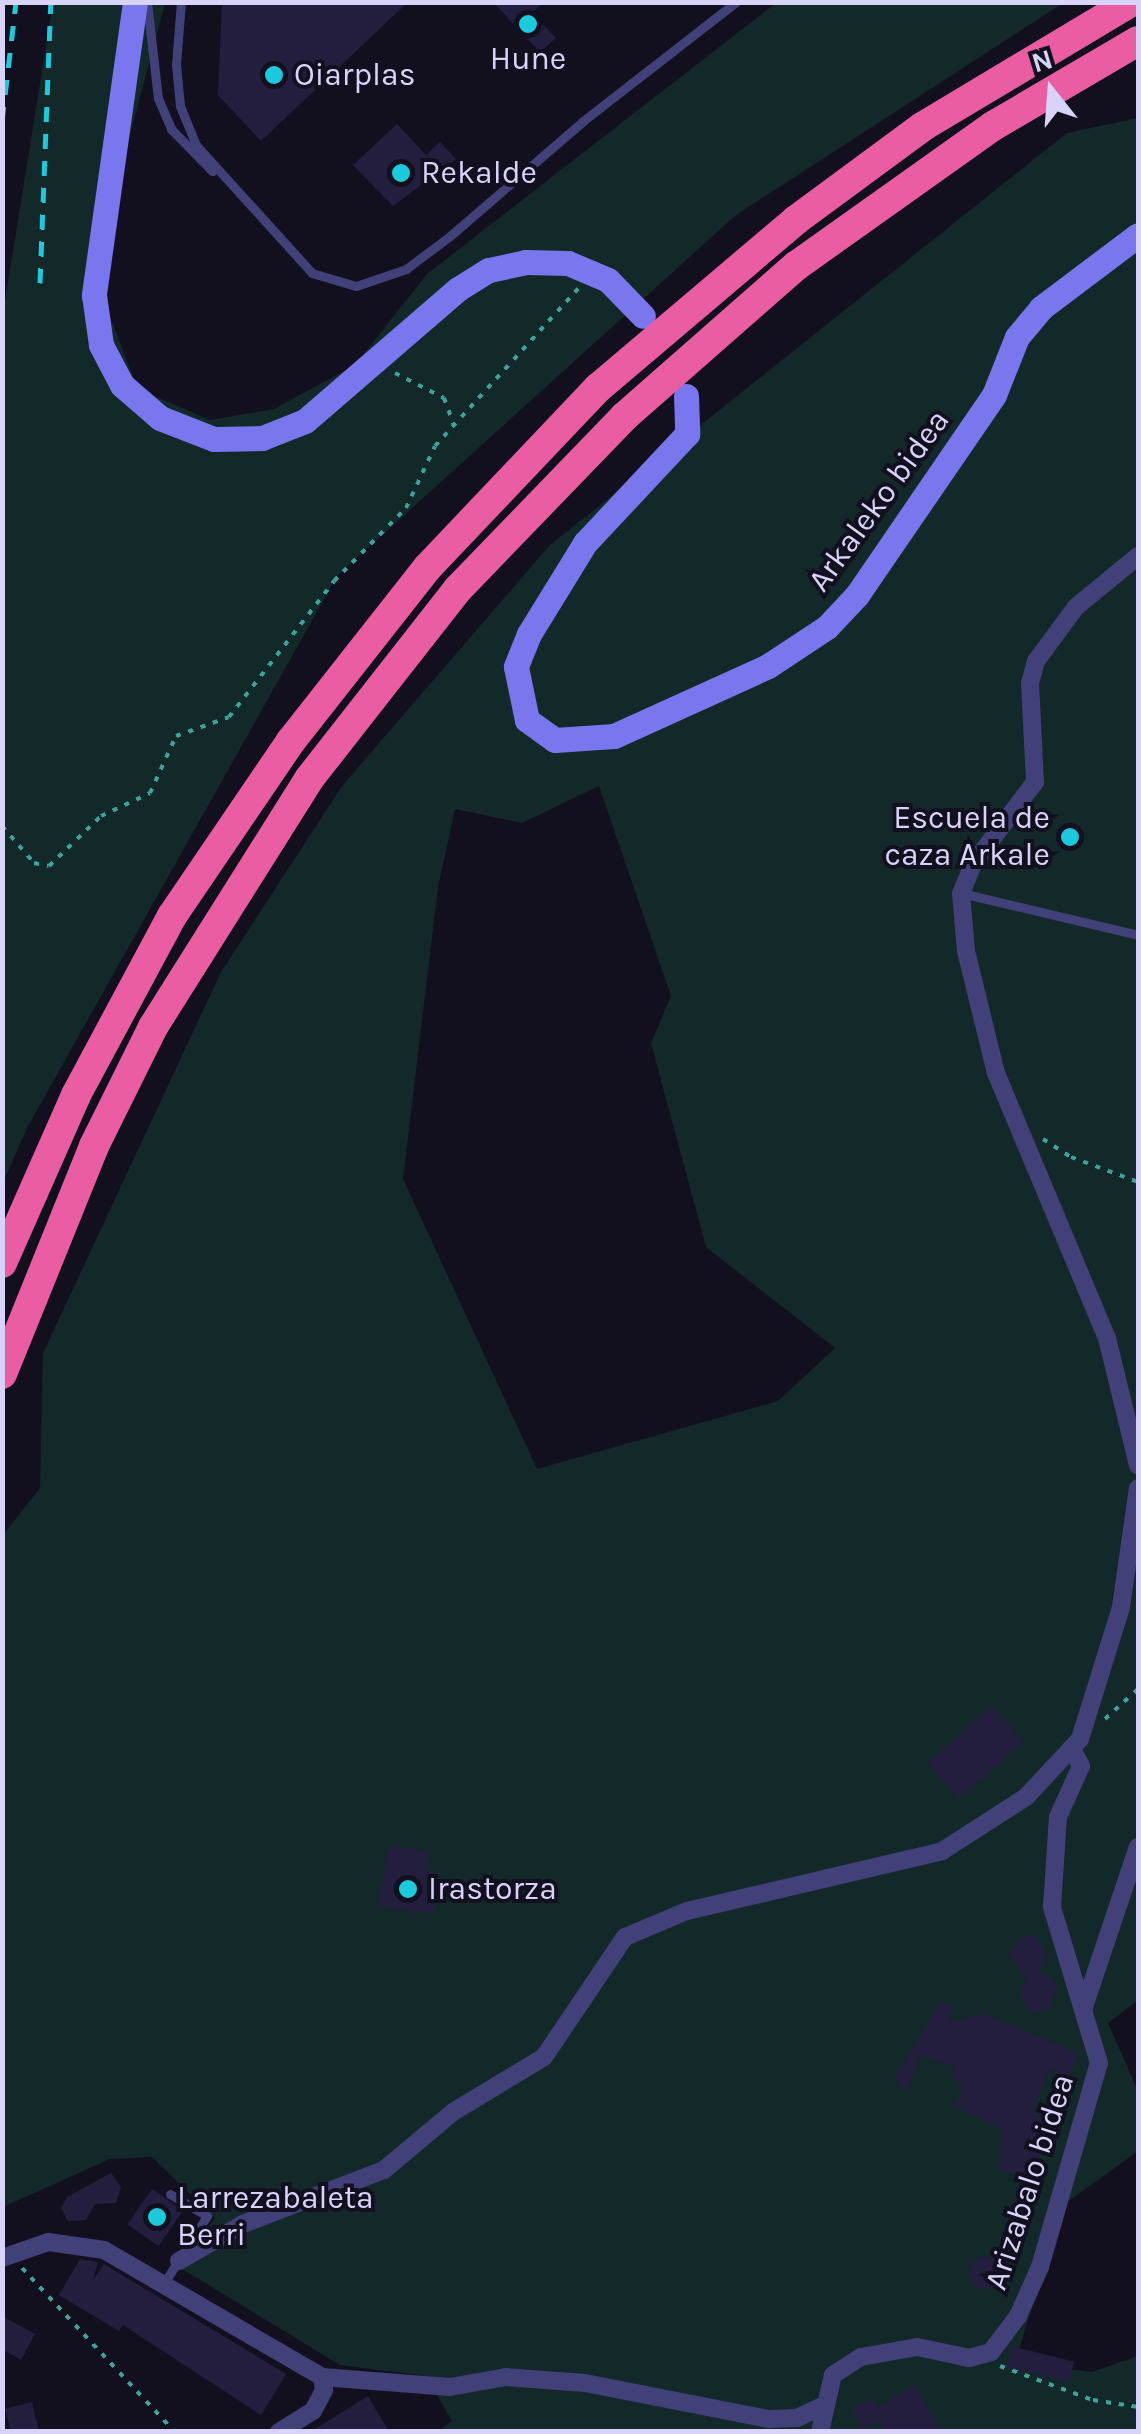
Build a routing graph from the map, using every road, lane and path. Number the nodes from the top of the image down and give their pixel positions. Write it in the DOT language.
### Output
graph roads {
  1 [pos="135,2"];
  2 [pos="147,2"];
  3 [pos="181,2"];
  4 [pos="736,2"];
  5 [pos="1131,2"];
  6 [pos="1138,41"];
  7 [pos="222,180"];
  8 [pos="1138,236"];
  9 [pos="582,269"];
  10 [pos="643,316"];
  11 [pos="386,356"];
  12 [pos="686,396"];
  13 [pos="454,424"];
  14 [pos="1138,556"];
  15 [pos="2,826"];
  16 [pos="962,893"];
  17 [pos="1138,935"];
  18 [pos="1010,1108"];
  19 [pos="1138,1182"];
  20 [pos="2,1262"];
  21 [pos="2,1374"];
  22 [pos="1138,1465"];
  23 [pos="1138,1488"];
  24 [pos="1138,1690"];
  25 [pos="1077,1746"];
  26 [pos="1138,1847"];
  27 [pos="1082,2010"];
  28 [pos="170,2194"];
  29 [pos="6,2256"];
  30 [pos="178,2261"];
  31 [pos="162,2286"];
  32 [pos="978,2357"];
  33 [pos="322,2376"];
  34 [pos="823,2406"];
  35 [pos="1138,2406"];
  36 [pos="175,2432"];
  37 [pos="279,2432"];
  38 [pos="820,2432"];
  1 -- 11 [label="street"];
  2 -- 7 [label="lane"];
  3 -- 7 [label="lane"];
  4 -- 7 [label="lane"];
  5 -- 20 [label="highway"];
  6 -- 21 [label="highway"];
  8 -- 12 [label="street, Arkaleko bidea"];
  9 -- 10 [label="street"];
  9 -- 11 [label="street"];
  9 -- 13 [label="path"];
  11 -- 13 [label="path"];
  13 -- 15 [label="path"];
  14 -- 16 [label="street"];
  16 -- 17 [label="lane"];
  16 -- 18 [label="street"];
  18 -- 19 [label="path"];
  18 -- 22 [label="street"];
  23 -- 25 [label="street"];
  24 -- 25 [label="path"];
  25 -- 27 [label="street, Arizabalo bidea"];
  25 -- 30 [label="street"];
  26 -- 27 [label="street"];
  27 -- 32 [label="street, Arizabalo bidea"];
  28 -- 30 [label="lane"];
  29 -- 31 [label="street"];
  29 -- 36 [label="path"];
  30 -- 31 [label="lane"];
  31 -- 33 [label="street"];
  32 -- 34 [label="street"];
  32 -- 35 [label="path"];
  33 -- 34 [label="street"];
  33 -- 37 [label="street"];
  34 -- 38 [label="street"];
}
